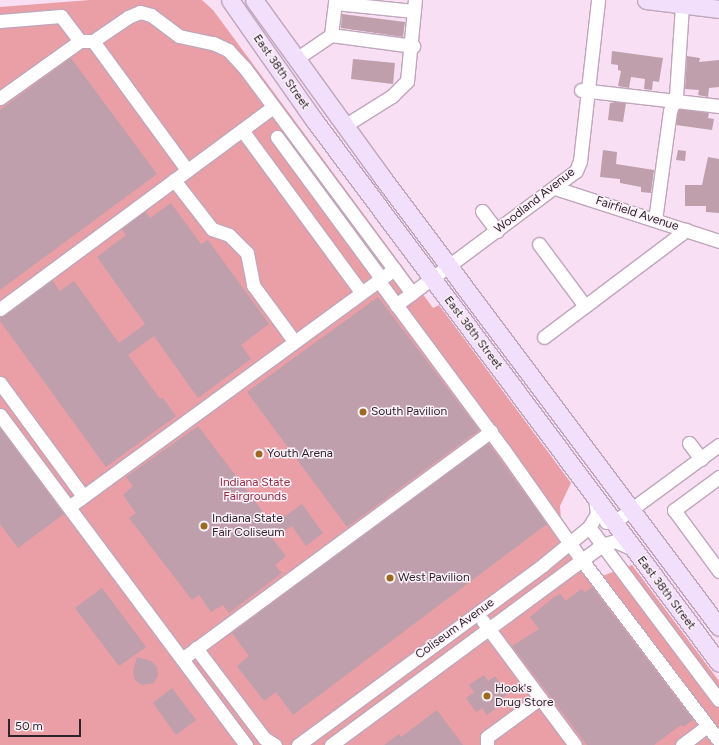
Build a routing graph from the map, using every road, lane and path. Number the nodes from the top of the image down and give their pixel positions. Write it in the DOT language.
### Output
graph roads {
  1 [pos="230,0"];
  2 [pos="254,0"];
  3 [pos="265,0"];
  4 [pos="598,0"];
  5 [pos="646,0"];
  6 [pos="335,1"];
  7 [pos="682,4"];
  8 [pos="415,6"];
  9 [pos="719,9"];
  10 [pos="0,21"];
  11 [pos="331,35"];
  12 [pos="279,37"];
  13 [pos="80,41"];
  14 [pos="93,42"];
  15 [pos="413,46"];
  16 [pos="296,60"];
  17 [pos="585,90"];
  18 [pos="0,98"];
  19 [pos="675,101"];
  20 [pos="719,106"];
  21 [pos="274,107"];
  22 [pos="344,126"];
  23 [pos="242,130"];
  24 [pos="277,137"];
  25 [pos="187,170"];
  26 [pos="174,180"];
  27 [pos="555,188"];
  28 [pos="482,211"];
  29 [pos="655,220"];
  30 [pos="686,230"];
  31 [pos="496,231"];
  32 [pos="719,241"];
  33 [pos="539,244"];
  34 [pos="450,266"];
  35 [pos="394,268"];
  36 [pos="379,279"];
  37 [pos="432,279"];
  38 [pos="361,292"];
  39 [pos="412,293"];
  40 [pos="396,305"];
  41 [pos="585,306"];
  42 [pos="0,309"];
  43 [pos="544,337"];
  44 [pos="294,341"];
  45 [pos="0,383"];
  46 [pos="0,415"];
  47 [pos="26,419"];
  48 [pos="11,430"];
  49 [pos="491,431"];
  50 [pos="689,443"];
  51 [pos="719,446"];
  52 [pos="701,459"];
  53 [pos="57,461"];
  54 [pos="43,472"];
  55 [pos="719,477"];
  56 [pos="593,495"];
  57 [pos="83,496"];
  58 [pos="69,507"];
  59 [pos="631,509"];
  60 [pos="614,522"];
  61 [pos="592,524"];
  62 [pos="570,543"];
  63 [pos="606,543"];
  64 [pos="636,551"];
  65 [pos="582,559"];
  66 [pos="719,571"];
  67 [pos="521,581"];
  68 [pos="532,596"];
  69 [pos="477,613"];
  70 [pos="719,627"];
  71 [pos="488,628"];
  72 [pos="433,645"];
  73 [pos="196,648"];
  74 [pos="182,659"];
  75 [pos="445,661"];
  76 [pos="719,663"];
  77 [pos="216,674"];
  78 [pos="390,677"];
  79 [pos="202,685"];
  80 [pos="401,694"];
  81 [pos="540,698"];
  82 [pos="719,700"];
  83 [pos="346,710"];
  84 [pos="357,726"];
  85 [pos="707,726"];
  86 [pos="719,741"];
  87 [pos="265,743"];
  88 [pos="246,745"];
  89 [pos="298,745"];
  90 [pos="331,745"];
  91 [pos="487,745"];
  92 [pos="575,745"];
  93 [pos="682,745"];
  1 -- 37 [label="main road, East 38th Street"];
  2 -- 12 [label="main road, East 38th Street"];
  3 -- 12 [label="main road"];
  4 -- 17 [label="street, Woodland Avenue"];
  5 -- 7 [label="main road"];
  6 -- 8 [label="street"];
  6 -- 11 [label="street"];
  7 -- 9 [label="main road"];
  7 -- 19 [label="street"];
  8 -- 15 [label="street"];
  10 -- 13 [label="street"];
  11 -- 15 [label="street"];
  11 -- 16 [label="street"];
  12 -- 16 [label="main road, East 38th Street"];
  13 -- 14 [label="street"];
  13 -- 18 [label="street"];
  14 -- 21 [label="street"];
  14 -- 25 [label="street"];
  15 -- 22 [label="street"];
  16 -- 22 [label="main road, East 38th Street"];
  17 -- 19 [label="street"];
  17 -- 27 [label="street, Woodland Avenue"];
  19 -- 20 [label="street"];
  19 -- 29 [label="street"];
  21 -- 23 [label="street"];
  21 -- 35 [label="street"];
  22 -- 34 [label="main road, East 38th Street"];
  23 -- 25 [label="street"];
  23 -- 38 [label="street"];
  24 -- 36 [label="street"];
  25 -- 26 [label="street"];
  26 -- 42 [label="street"];
  26 -- 44 [label="street"];
  27 -- 29 [label="street, Fairfield Avenue"];
  27 -- 31 [label="street, Woodland Avenue"];
  28 -- 31 [label="street"];
  29 -- 30 [label="street, Fairfield Avenue"];
  30 -- 32 [label="street, Fairfield Avenue"];
  30 -- 41 [label="street"];
  31 -- 34 [label="street, Woodland Avenue"];
  33 -- 41 [label="street"];
  34 -- 37 [label="street, Woodland Avenue"];
  34 -- 59 [label="main road, East 38th Street"];
  35 -- 36 [label="street"];
  35 -- 39 [label="street"];
  36 -- 38 [label="street"];
  36 -- 40 [label="street"];
  37 -- 39 [label="street, Woodland Avenue"];
  37 -- 56 [label="main road, East 38th Street"];
  38 -- 44 [label="street"];
  39 -- 40 [label="street, Woodland Avenue"];
  40 -- 49 [label="street"];
  41 -- 43 [label="street"];
  44 -- 57 [label="street"];
  45 -- 47 [label="street"];
  46 -- 48 [label="street"];
  47 -- 48 [label="street"];
  47 -- 53 [label="street"];
  48 -- 54 [label="street"];
  49 -- 62 [label="street"];
  49 -- 73 [label="street"];
  50 -- 52 [label="street"];
  51 -- 52 [label="street"];
  52 -- 59 [label="street"];
  53 -- 54 [label="street"];
  53 -- 57 [label="street"];
  54 -- 58 [label="street"];
  55 -- 66 [label="street"];
  56 -- 60 [label="main road, East 38th Street"];
  56 -- 61 [label="street"];
  57 -- 58 [label="street"];
  58 -- 74 [label="street"];
  59 -- 60 [label="street"];
  59 -- 70 [label="main road, East 38th Street"];
  60 -- 61 [label="street"];
  60 -- 63 [label="street"];
  60 -- 64 [label="main road, East 38th Street"];
  61 -- 62 [label="street, Coliseum Avenue"];
  61 -- 63 [label="street"];
  62 -- 65 [label="street"];
  62 -- 67 [label="street, Coliseum Avenue"];
  63 -- 64 [label="street"];
  63 -- 65 [label="street, Coliseum Avenue"];
  63 -- 82 [label="street"];
  64 -- 76 [label="main road, East 38th Street"];
  65 -- 68 [label="street, Coliseum Avenue"];
  65 -- 85 [label="street"];
  67 -- 68 [label="street"];
  67 -- 69 [label="street, Coliseum Avenue"];
  68 -- 71 [label="street, Coliseum Avenue"];
  69 -- 71 [label="street"];
  69 -- 72 [label="street, Coliseum Avenue"];
  71 -- 75 [label="street, Coliseum Avenue"];
  71 -- 81 [label="street"];
  72 -- 75 [label="street"];
  72 -- 78 [label="street, Coliseum Avenue"];
  73 -- 74 [label="street"];
  73 -- 77 [label="street"];
  74 -- 79 [label="street"];
  75 -- 80 [label="street, Coliseum Avenue"];
  77 -- 79 [label="street"];
  77 -- 87 [label="street"];
  78 -- 80 [label="street"];
  78 -- 83 [label="street, Coliseum Avenue"];
  79 -- 88 [label="street"];
  80 -- 84 [label="street, Coliseum Avenue"];
  81 -- 91 [label="street"];
  81 -- 92 [label="street"];
  83 -- 84 [label="street"];
  83 -- 89 [label="street, Coliseum Avenue"];
  84 -- 90 [label="street, Coliseum Avenue"];
  85 -- 86 [label="street"];
  85 -- 93 [label="street"];
}
